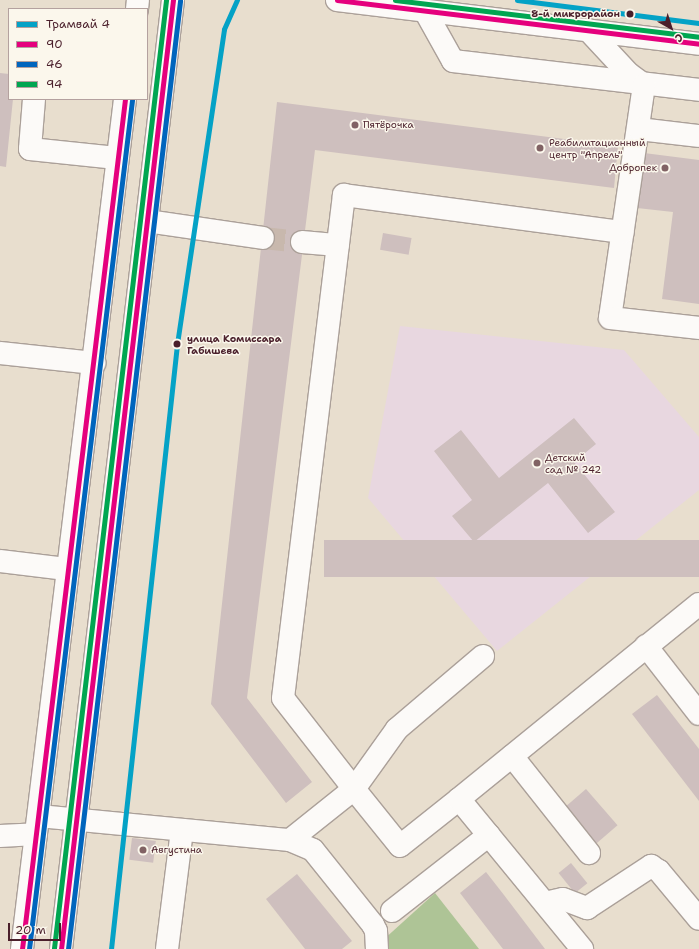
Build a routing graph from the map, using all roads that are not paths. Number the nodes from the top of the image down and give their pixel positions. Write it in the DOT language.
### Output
graph roads {
  1 [pos="173,0"];
  2 [pos="337,0"];
  3 [pos="425,11"];
  4 [pos="588,30"];
  5 [pos="699,44"];
  6 [pos="644,85"];
  7 [pos="699,90"];
  8 [pos="34,100"];
  9 [pos="125,100"];
  10 [pos="638,129"];
  11 [pos="699,136"];
  12 [pos="117,158"];
  13 [pos="147,221"];
  14 [pos="623,232"];
  15 [pos="264,238"];
  16 [pos="302,242"];
  17 [pos="338,245"];
  18 [pos="699,328"];
  19 [pos="0,353"];
  20 [pos="94,364"];
  21 [pos="0,561"];
  22 [pos="66,569"];
  23 [pos="699,604"];
  24 [pos="646,646"];
  25 [pos="483,656"];
  26 [pos="699,714"];
  27 [pos="512,756"];
  28 [pos="354,789"];
  29 [pos="459,799"];
  30 [pos="76,820"];
  31 [pos="37,825"];
  32 [pos="182,830"];
  33 [pos="489,835"];
  34 [pos="0,836"];
  35 [pos="290,840"];
  36 [pos="589,853"];
  37 [pos="545,903"];
  38 [pos="392,912"];
  39 [pos="699,919"];
  40 [pos="22,949"];
  41 [pos="61,949"];
  42 [pos="167,949"];
  43 [pos="378,949"];
  44 [pos="582,949"];
  1 -- 13 [label="street"];
  2 -- 3 [label="street"];
  3 -- 4 [label="street"];
  3 -- 6 [label="street"];
  4 -- 5 [label="street"];
  4 -- 6 [label="street"];
  6 -- 7 [label="street"];
  6 -- 10 [label="street"];
  8 -- 12 [label="street"];
  9 -- 12 [label="street"];
  10 -- 11 [label="street"];
  10 -- 14 [label="street"];
  12 -- 20 [label="street"];
  13 -- 15 [label="street"];
  13 -- 30 [label="street"];
  14 -- 17 [label="street"];
  14 -- 18 [label="street"];
  16 -- 17 [label="street"];
  17 -- 28 [label="street"];
  19 -- 20 [label="street"];
  20 -- 22 [label="street"];
  21 -- 22 [label="street"];
  22 -- 31 [label="street"];
  23 -- 24 [label="street"];
  24 -- 26 [label="street"];
  24 -- 27 [label="street"];
  25 -- 28 [label="street"];
  27 -- 29 [label="street"];
  27 -- 36 [label="street"];
  28 -- 29 [label="street"];
  28 -- 35 [label="street"];
  29 -- 33 [label="street"];
  30 -- 31 [label="street"];
  30 -- 32 [label="street"];
  30 -- 41 [label="street"];
  31 -- 34 [label="street"];
  31 -- 40 [label="street"];
  32 -- 35 [label="street"];
  32 -- 42 [label="street"];
  33 -- 37 [label="street"];
  33 -- 38 [label="street"];
  35 -- 43 [label="street"];
  37 -- 39 [label="street"];
  37 -- 44 [label="street"];
}
